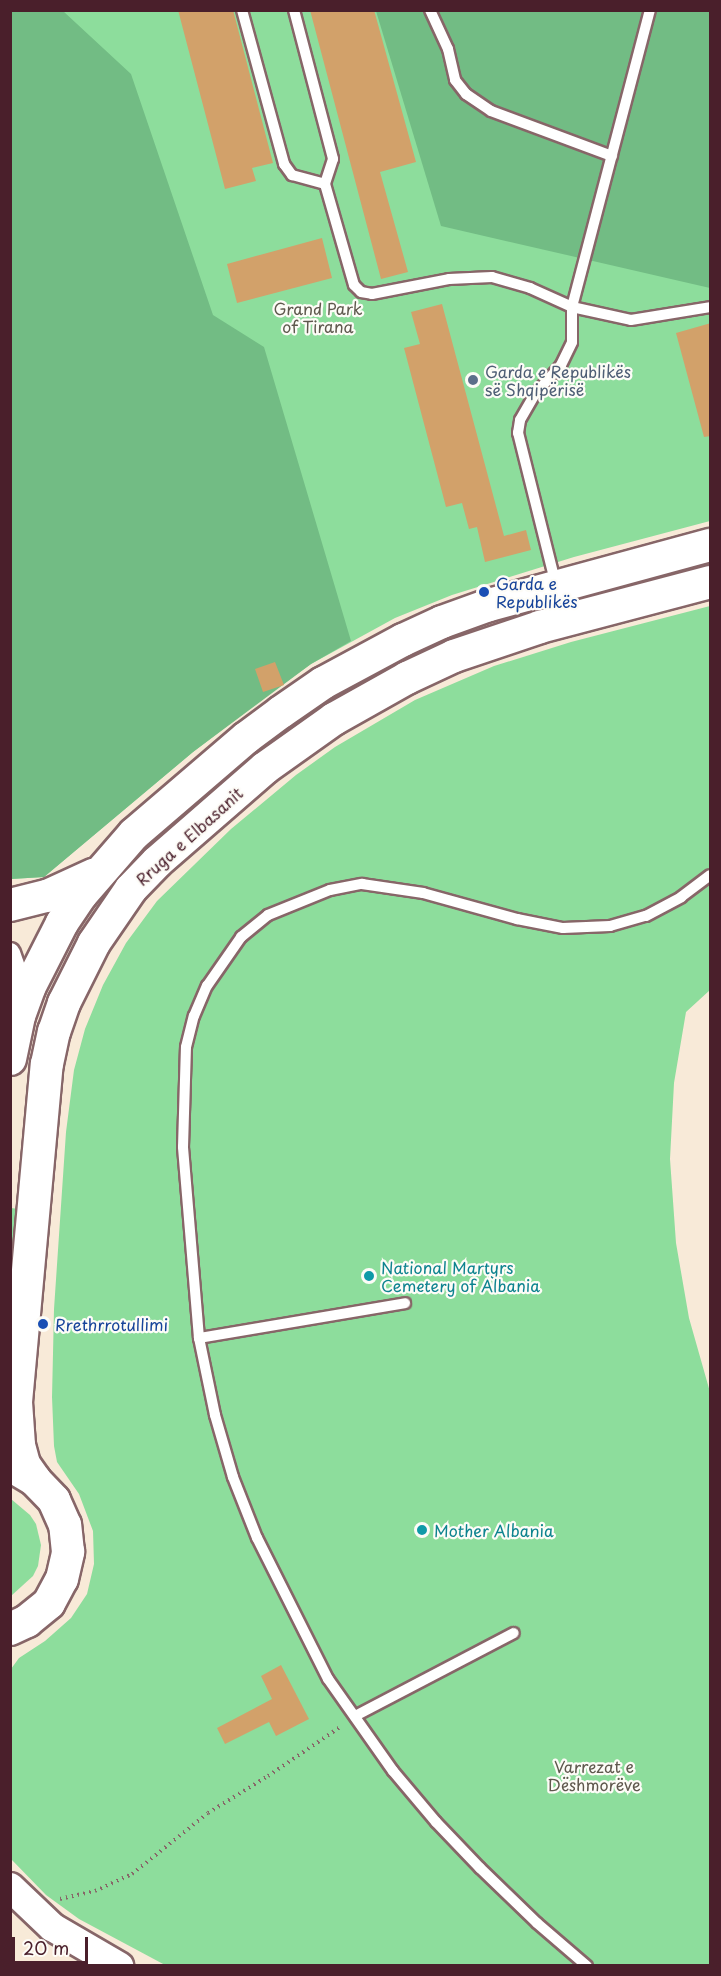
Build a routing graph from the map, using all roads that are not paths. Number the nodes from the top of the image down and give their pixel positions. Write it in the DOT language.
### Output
graph roads {
  1 [pos="242,10"];
  2 [pos="294,10"];
  3 [pos="430,10"];
  4 [pos="650,10"];
  5 [pos="612,156"];
  6 [pos="325,184"];
  7 [pos="572,307"];
  8 [pos="711,307"];
  9 [pos="711,545"];
  10 [pos="711,582"];
  11 [pos="557,587"];
  12 [pos="99,872"];
  13 [pos="711,875"];
  14 [pos="10,904"];
  15 [pos="10,953"];
  16 [pos="26,996"];
  17 [pos="10,1059"];
  18 [pos="405,1303"];
  19 [pos="199,1338"];
  20 [pos="23,1473"];
  21 [pos="16,1629"];
  22 [pos="514,1633"];
  23 [pos="355,1716"];
  24 [pos="10,1887"];
  25 [pos="119,1965"];
  26 [pos="587,1965"];
  1 -- 6 [label="lane"];
  2 -- 6 [label="lane"];
  3 -- 5 [label="lane"];
  4 -- 5 [label="lane"];
  5 -- 7 [label="lane"];
  6 -- 7 [label="lane"];
  7 -- 8 [label="lane"];
  7 -- 11 [label="lane"];
  9 -- 11 [label="main road"];
  10 -- 20 [label="main road, Rruga e Elbasanit"];
  11 -- 12 [label="main road"];
  12 -- 14 [label="main road"];
  12 -- 16 [label="main road"];
  13 -- 19 [label="lane"];
  15 -- 16 [label="street"];
  16 -- 17 [label="main road"];
  18 -- 19 [label="lane"];
  19 -- 23 [label="lane"];
  20 -- 21 [label="main road, Rruga e Elbasanit"];
  22 -- 23 [label="lane"];
  23 -- 26 [label="lane"];
  24 -- 25 [label="main road"];
}
